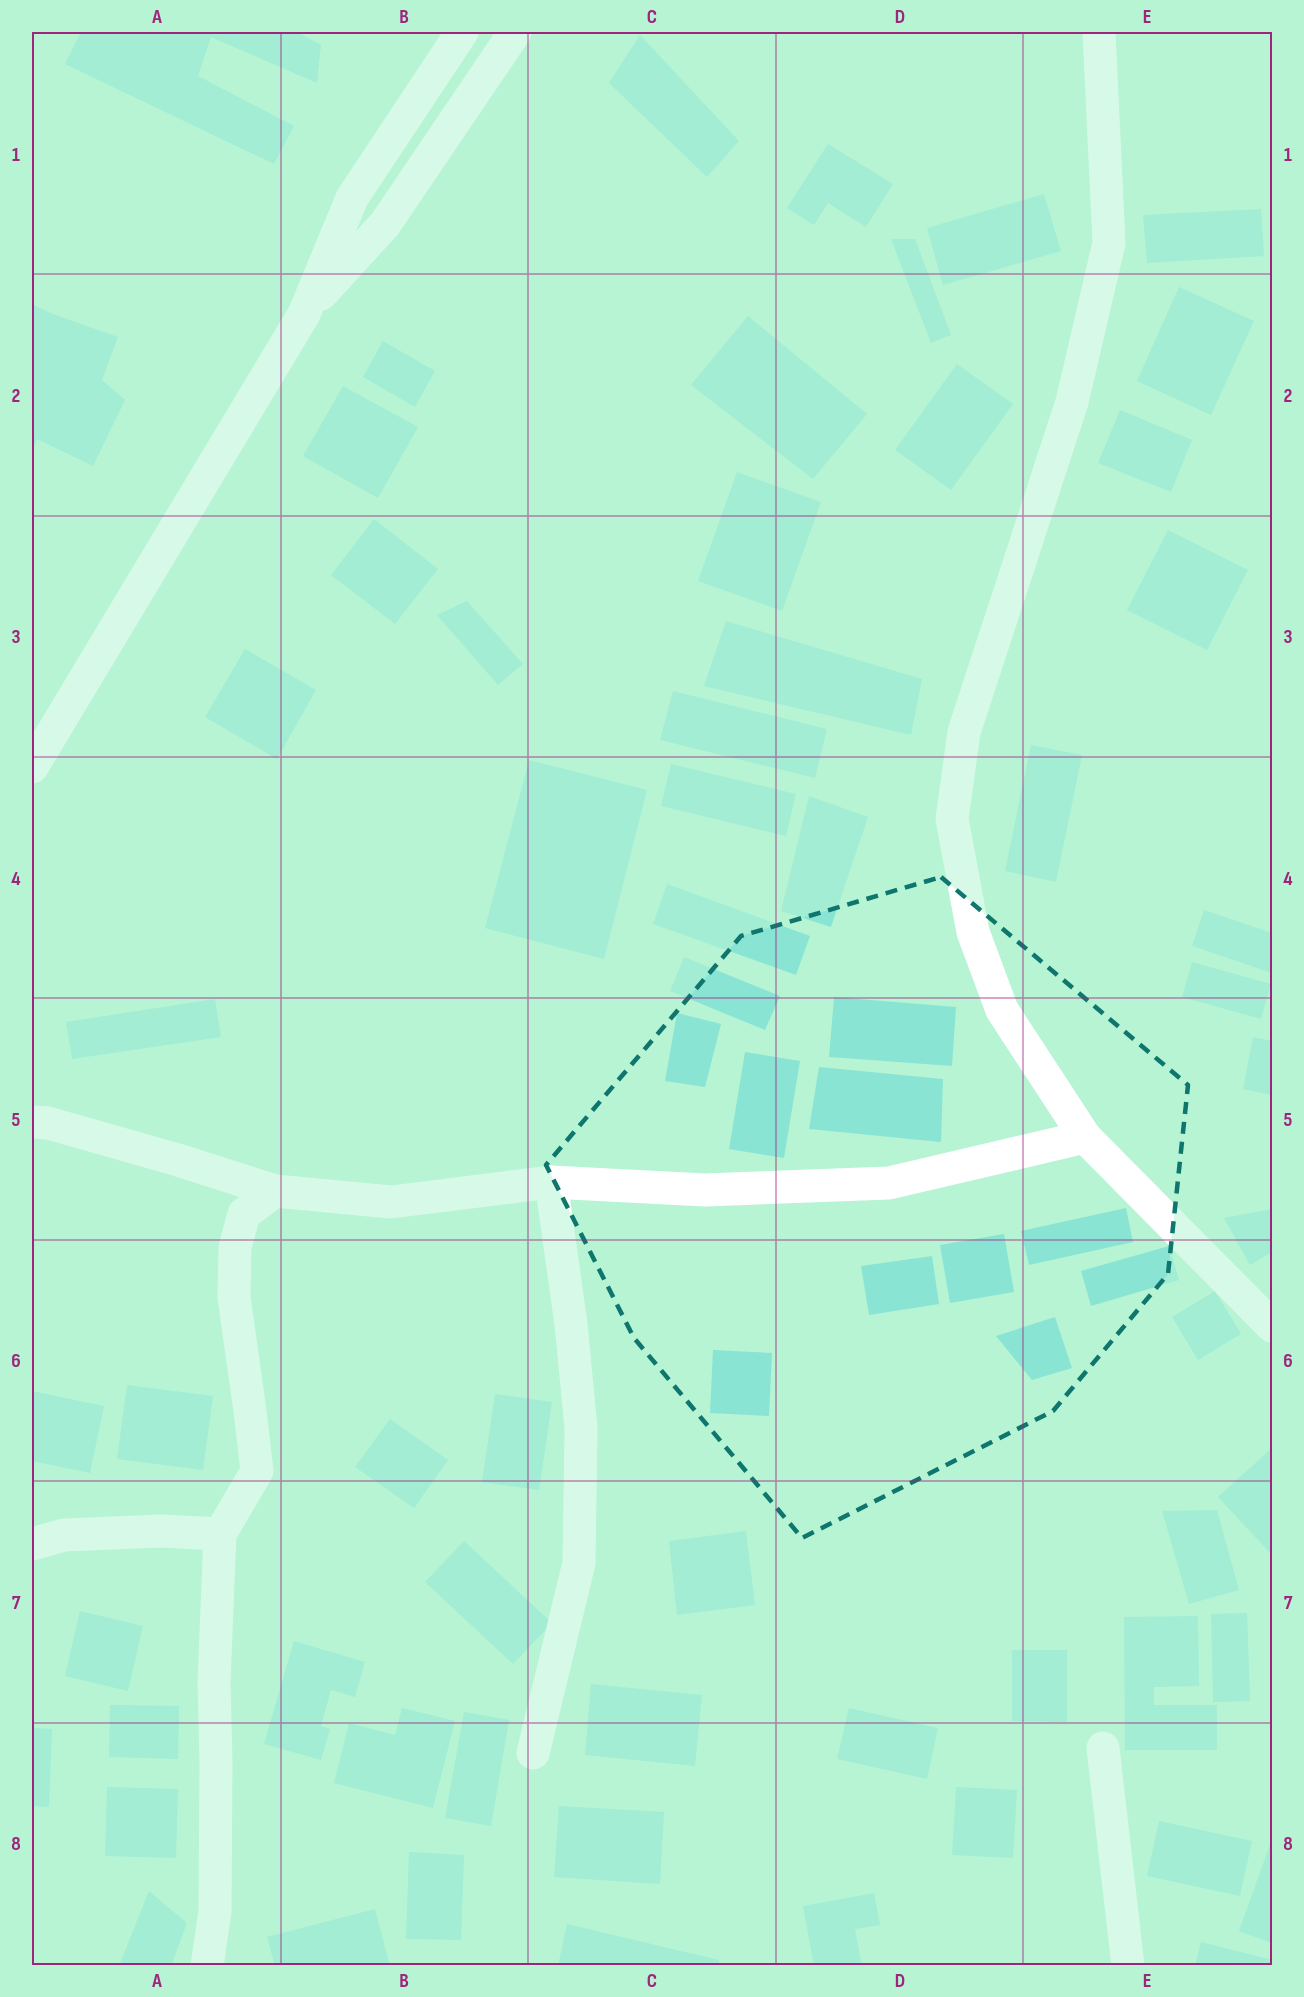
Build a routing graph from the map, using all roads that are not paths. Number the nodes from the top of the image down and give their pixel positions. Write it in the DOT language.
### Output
graph roads {
  1 [pos="462,32"];
  2 [pos="515,32"];
  3 [pos="1100,32"];
  4 [pos="304,314"];
  5 [pos="32,767"];
  6 [pos="32,1122"];
  7 [pos="1084,1137"];
  8 [pos="551,1182"];
  9 [pos="275,1191"];
  10 [pos="1272,1326"];
  11 [pos="220,1534"];
  12 [pos="32,1544"];
  13 [pos="1103,1748"];
  14 [pos="533,1753"];
  15 [pos="207,1965"];
  16 [pos="1128,1965"];
  1 -- 4 [label="street"];
  2 -- 4 [label="street"];
  3 -- 7 [label="street"];
  4 -- 5 [label="street"];
  6 -- 9 [label="street"];
  7 -- 8 [label="street"];
  7 -- 10 [label="street"];
  8 -- 9 [label="street"];
  8 -- 14 [label="street"];
  9 -- 11 [label="street"];
  11 -- 12 [label="street"];
  11 -- 15 [label="street"];
  13 -- 16 [label="street"];
}
